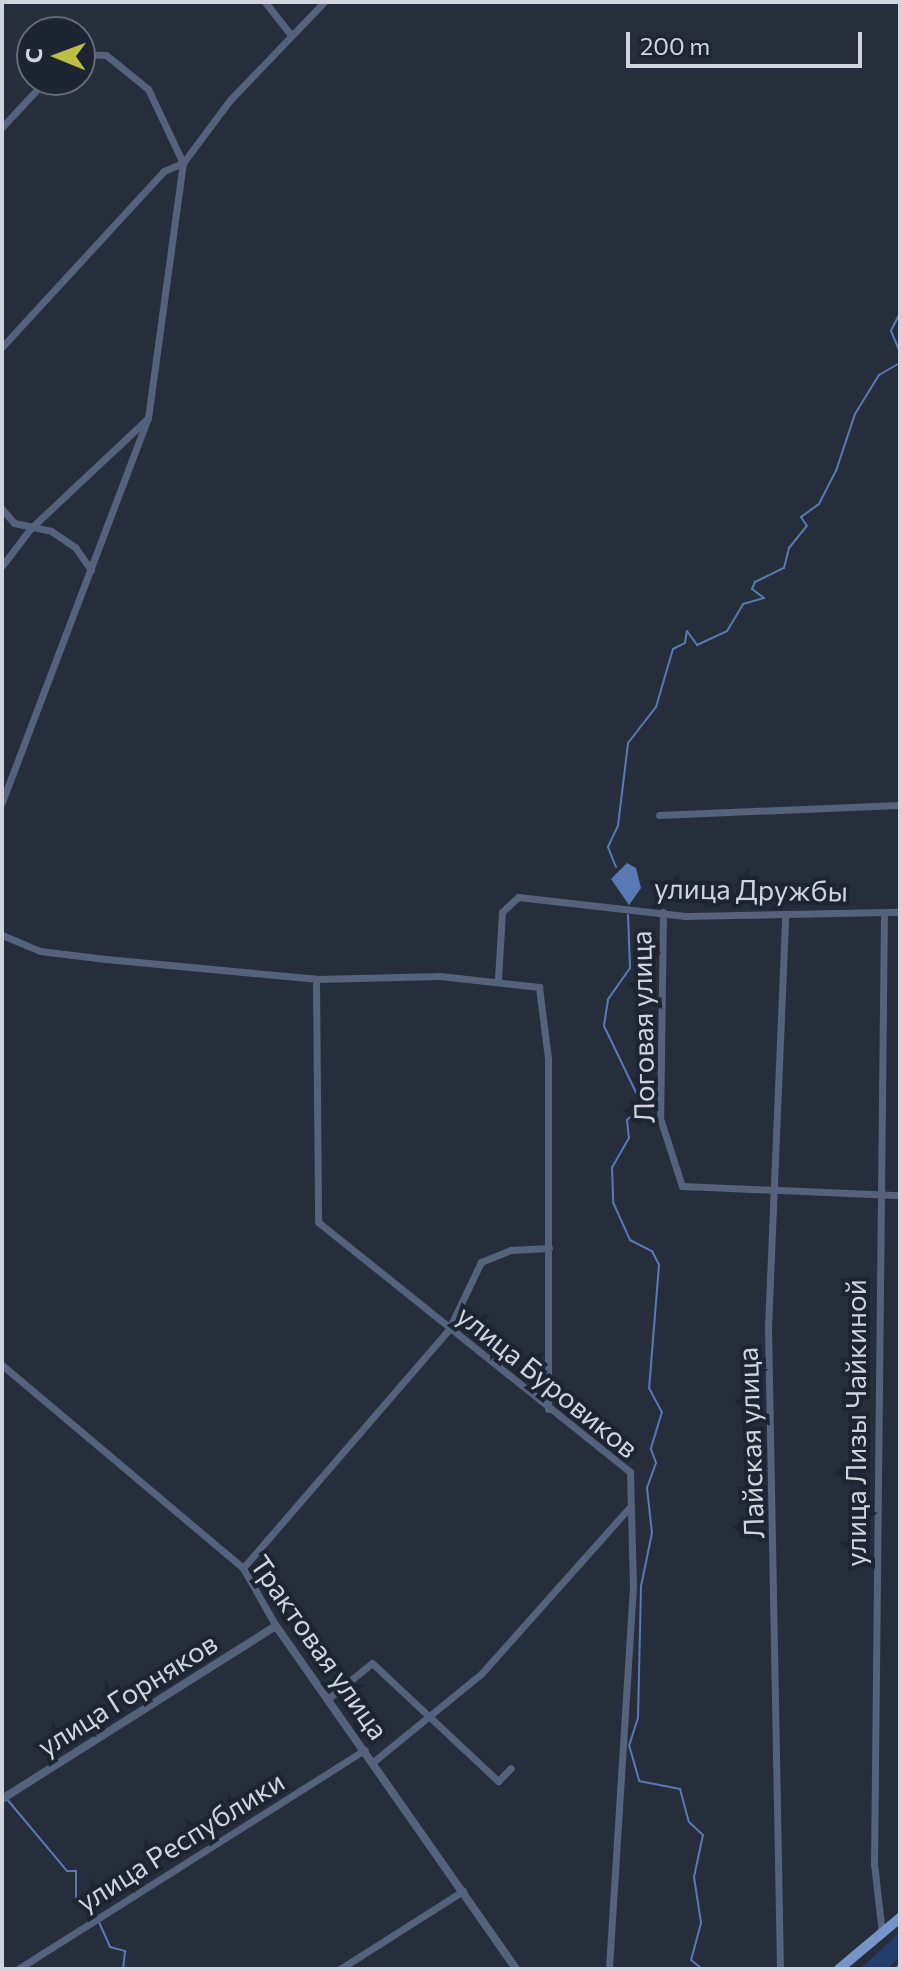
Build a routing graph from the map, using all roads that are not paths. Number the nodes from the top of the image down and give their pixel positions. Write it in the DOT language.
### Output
graph roads {
  1 [pos="265,2"];
  2 [pos="324,2"];
  3 [pos="291,35"];
  4 [pos="96,55"];
  5 [pos="31,96"];
  6 [pos="2,127"];
  7 [pos="183,163"];
  8 [pos="2,347"];
  9 [pos="148,418"];
  10 [pos="120,441"];
  11 [pos="138,450"];
  12 [pos="2,509"];
  13 [pos="30,529"];
  14 [pos="2,566"];
  15 [pos="91,570"];
  16 [pos="2,802"];
  17 [pos="900,805"];
  18 [pos="659,815"];
  19 [pos="663,912"];
  20 [pos="900,912"];
  21 [pos="884,913"];
  22 [pos="785,917"];
  23 [pos="2,935"];
  24 [pos="316,979"];
  25 [pos="498,979"];
  26 [pos="773,1188"];
  27 [pos="879,1194"];
  28 [pos="900,1195"];
  29 [pos="549,1248"];
  30 [pos="449,1329"];
  31 [pos="2,1365"];
  32 [pos="548,1409"];
  33 [pos="629,1508"];
  34 [pos="243,1568"];
  35 [pos="276,1626"];
  36 [pos="329,1698"];
  37 [pos="432,1713"];
  38 [pos="365,1750"];
  39 [pos="373,1762"];
  40 [pos="511,1768"];
  41 [pos="2,1799"];
  42 [pos="463,1891"];
  43 [pos="900,1918"];
  44 [pos="882,1933"];
  45 [pos="18,1969"];
  46 [pos="340,1969"];
  47 [pos="516,1969"];
  48 [pos="609,1969"];
  49 [pos="780,1969"];
  50 [pos="839,1969"];
  1 -- 3 [label="street"];
  2 -- 3 [label="street"];
  3 -- 7 [label="street"];
  4 -- 7 [label="street"];
  5 -- 6 [label="street"];
  7 -- 8 [label="street"];
  7 -- 9 [label="street"];
  9 -- 10 [label="street"];
  9 -- 11 [label="street"];
  10 -- 11 [label="street"];
  10 -- 13 [label="street"];
  11 -- 15 [label="street"];
  12 -- 13 [label="street"];
  13 -- 14 [label="street"];
  13 -- 15 [label="street"];
  15 -- 16 [label="street"];
  17 -- 18 [label="street"];
  19 -- 22 [label="street, улица Дружбы"];
  19 -- 25 [label="street, улица Дружбы"];
  19 -- 26 [label="street, Логовая улица"];
  20 -- 21 [label="street, улица Дружбы"];
  21 -- 22 [label="street, улица Дружбы"];
  21 -- 27 [label="street, улица Лизы Чайкиной"];
  22 -- 26 [label="street, Лайская улица"];
  23 -- 24 [label="street"];
  24 -- 25 [label="street"];
  24 -- 30 [label="street, улица Буровиков"];
  25 -- 29 [label="street"];
  26 -- 27 [label="street"];
  26 -- 49 [label="street, Лайская улица"];
  27 -- 28 [label="street"];
  27 -- 44 [label="street, улица Лизы Чайкиной"];
  29 -- 30 [label="street"];
  29 -- 32 [label="street"];
  30 -- 32 [label="street, улица Буровиков"];
  30 -- 34 [label="street"];
  31 -- 34 [label="street, Трактовая улица"];
  32 -- 33 [label="street, улица Буровиков"];
  33 -- 37 [label="street"];
  33 -- 48 [label="street, улица Буровиков"];
  34 -- 35 [label="street, Трактовая улица"];
  35 -- 36 [label="street, Трактовая улица"];
  35 -- 41 [label="street, улица Горняков"];
  36 -- 37 [label="street"];
  36 -- 38 [label="street, Трактовая улица"];
  37 -- 39 [label="street"];
  37 -- 40 [label="street"];
  38 -- 39 [label="street, Трактовая улица"];
  38 -- 45 [label="street, улица Республики"];
  39 -- 42 [label="street, Трактовая улица"];
  42 -- 46 [label="street"];
  42 -- 47 [label="street, Трактовая улица"];
  43 -- 44 [label="main road"];
  44 -- 50 [label="main road"];
}
